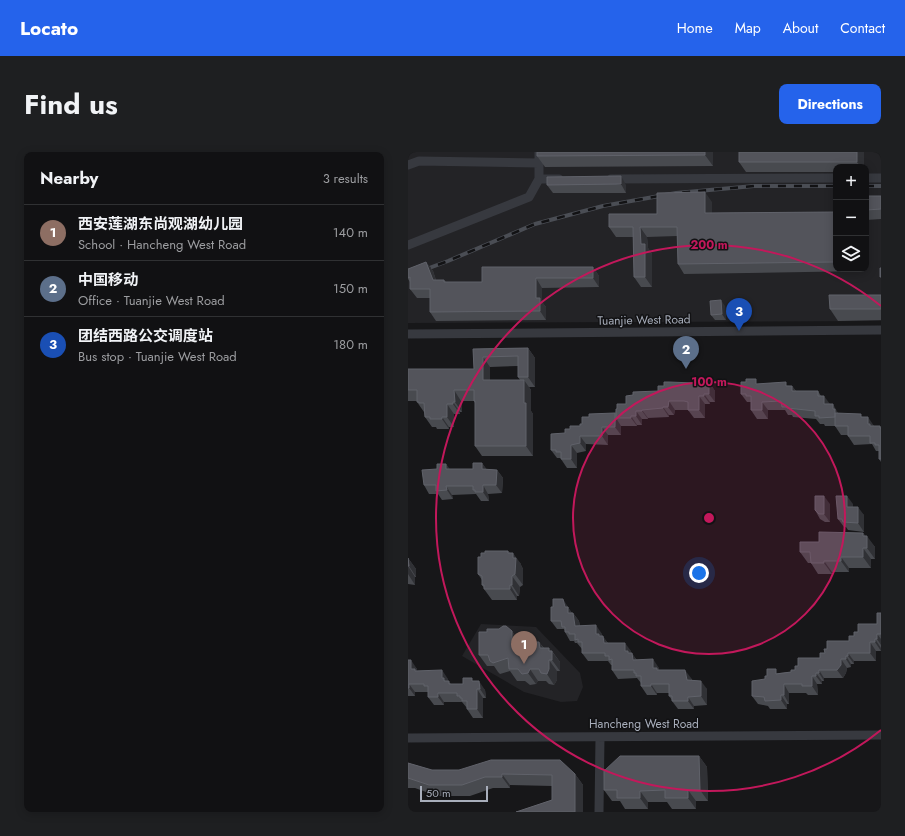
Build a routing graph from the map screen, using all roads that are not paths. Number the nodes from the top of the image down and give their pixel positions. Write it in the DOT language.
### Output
graph roads {
  1 [pos="539,152"];
  2 [pos="539,163"];
  3 [pos="408,165"];
  4 [pos="833,178"];
  5 [pos="869,178"];
  6 [pos="881,178"];
  7 [pos="570,179"];
  8 [pos="602,179"];
  9 [pos="539,180"];
  10 [pos="408,245"];
  11 [pos="881,330"];
  12 [pos="408,334"];
  13 [pos="881,735"];
  14 [pos="600,737"];
  15 [pos="408,738"];
  16 [pos="599,812"];
  1 -- 2 [label="street"];
  2 -- 3 [label="street"];
  2 -- 9 [label="street"];
  4 -- 8 [label="street"];
  5 -- 6 [label="street"];
  7 -- 9 [label="street"];
  9 -- 10 [label="street"];
  11 -- 12 [label="street, Tuanjie West Road"];
  13 -- 14 [label="street, Hancheng West Road"];
  14 -- 15 [label="street, Hancheng West Road"];
  14 -- 16 [label="street"];
}
